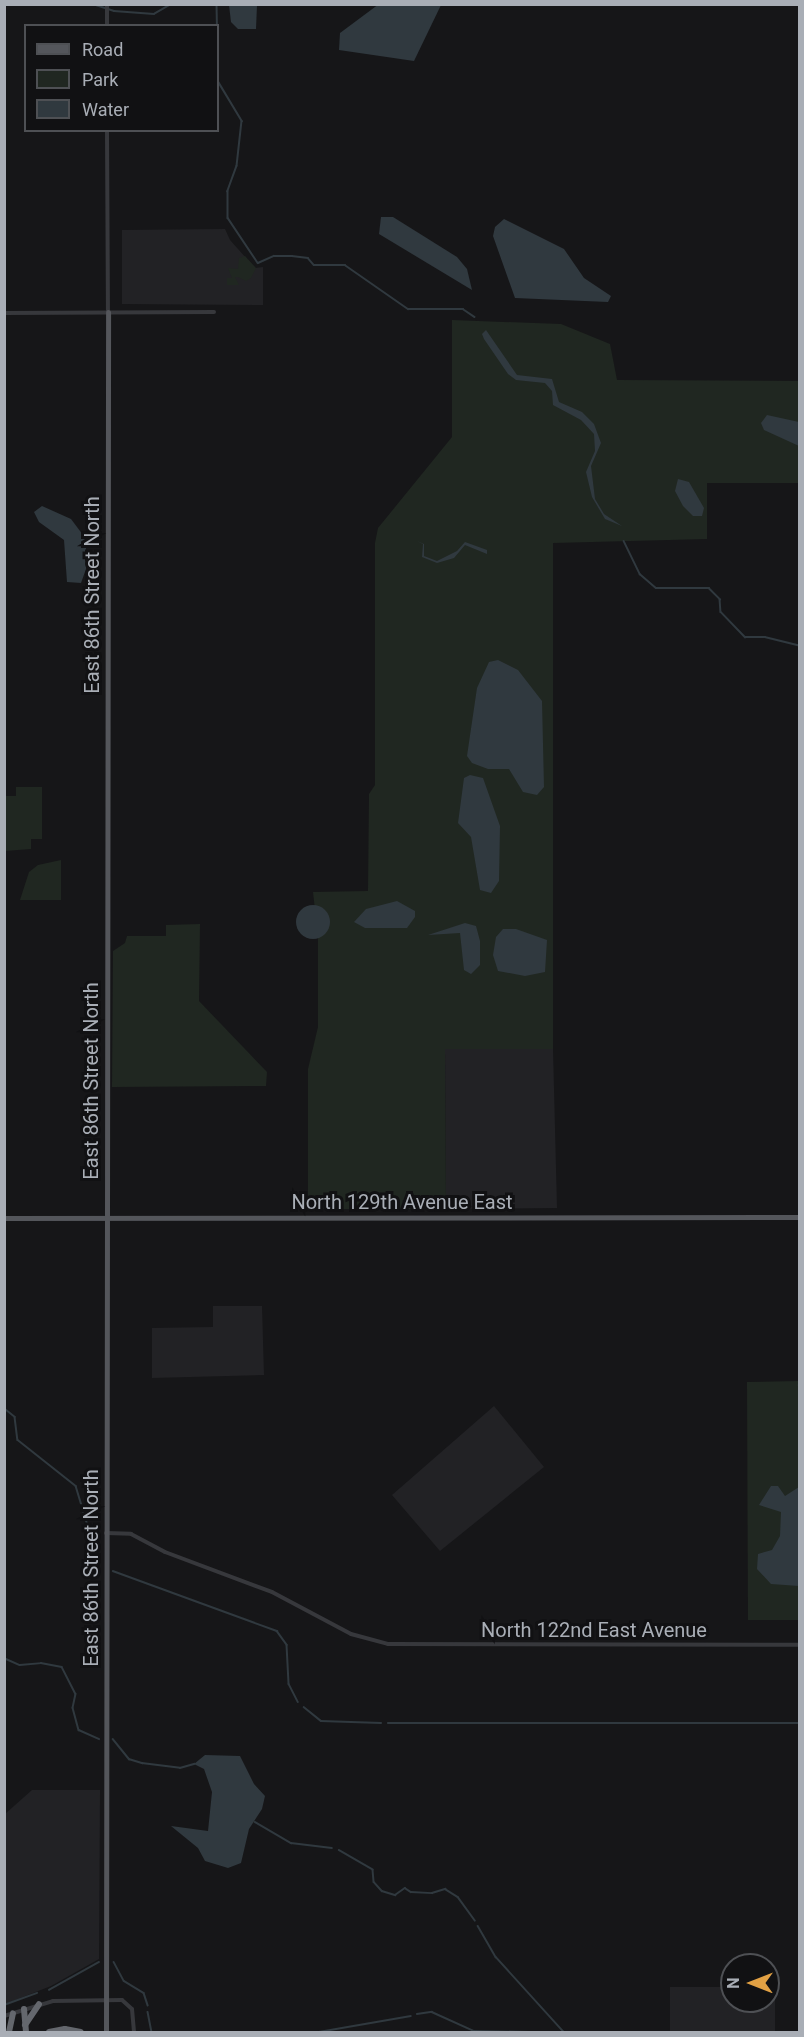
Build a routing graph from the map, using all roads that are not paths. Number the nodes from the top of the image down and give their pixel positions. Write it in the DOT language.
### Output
graph roads {
  1 [pos="107,5"];
  2 [pos="107,24"];
  3 [pos="107,132"];
  4 [pos="108,312"];
  5 [pos="214,312"];
  6 [pos="4,313"];
  7 [pos="800,1216"];
  8 [pos="4,1218"];
  9 [pos="106,1218"];
  10 [pos="106,1533"];
  11 [pos="800,1645"];
  12 [pos="106,1998"];
  13 [pos="39,2004"];
  14 [pos="24,2009"];
  15 [pos="13,2013"];
  16 [pos="4,2016"];
  17 [pos="4,2022"];
  18 [pos="25,2025"];
  19 [pos="10,2031"];
  20 [pos="26,2032"];
  21 [pos="49,2032"];
  22 [pos="81,2032"];
  23 [pos="106,2032"];
  24 [pos="134,2032"];
  1 -- 2 [label="street"];
  3 -- 4 [label="street, East 86th Street North"];
  4 -- 5 [label="street"];
  4 -- 6 [label="street"];
  4 -- 9 [label="main road, East 86th Street North"];
  7 -- 9 [label="main road, North 129th Avenue East"];
  8 -- 9 [label="main road, North 129th Avenue East"];
  9 -- 10 [label="main road, East 86th Street North"];
  10 -- 11 [label="street, North 122nd East Avenue"];
  10 -- 12 [label="main road, East 86th Street North"];
  12 -- 13 [label="street"];
  12 -- 23 [label="main road, East 86th Street North"];
  12 -- 24 [label="street"];
  13 -- 14 [label="street"];
  13 -- 18 [label="highway"];
  14 -- 15 [label="street"];
  14 -- 18 [label="highway"];
  15 -- 16 [label="street"];
  15 -- 19 [label="highway"];
  17 -- 19 [label="highway"];
  18 -- 20 [label="highway"];
  21 -- 22 [label="highway"];
}
